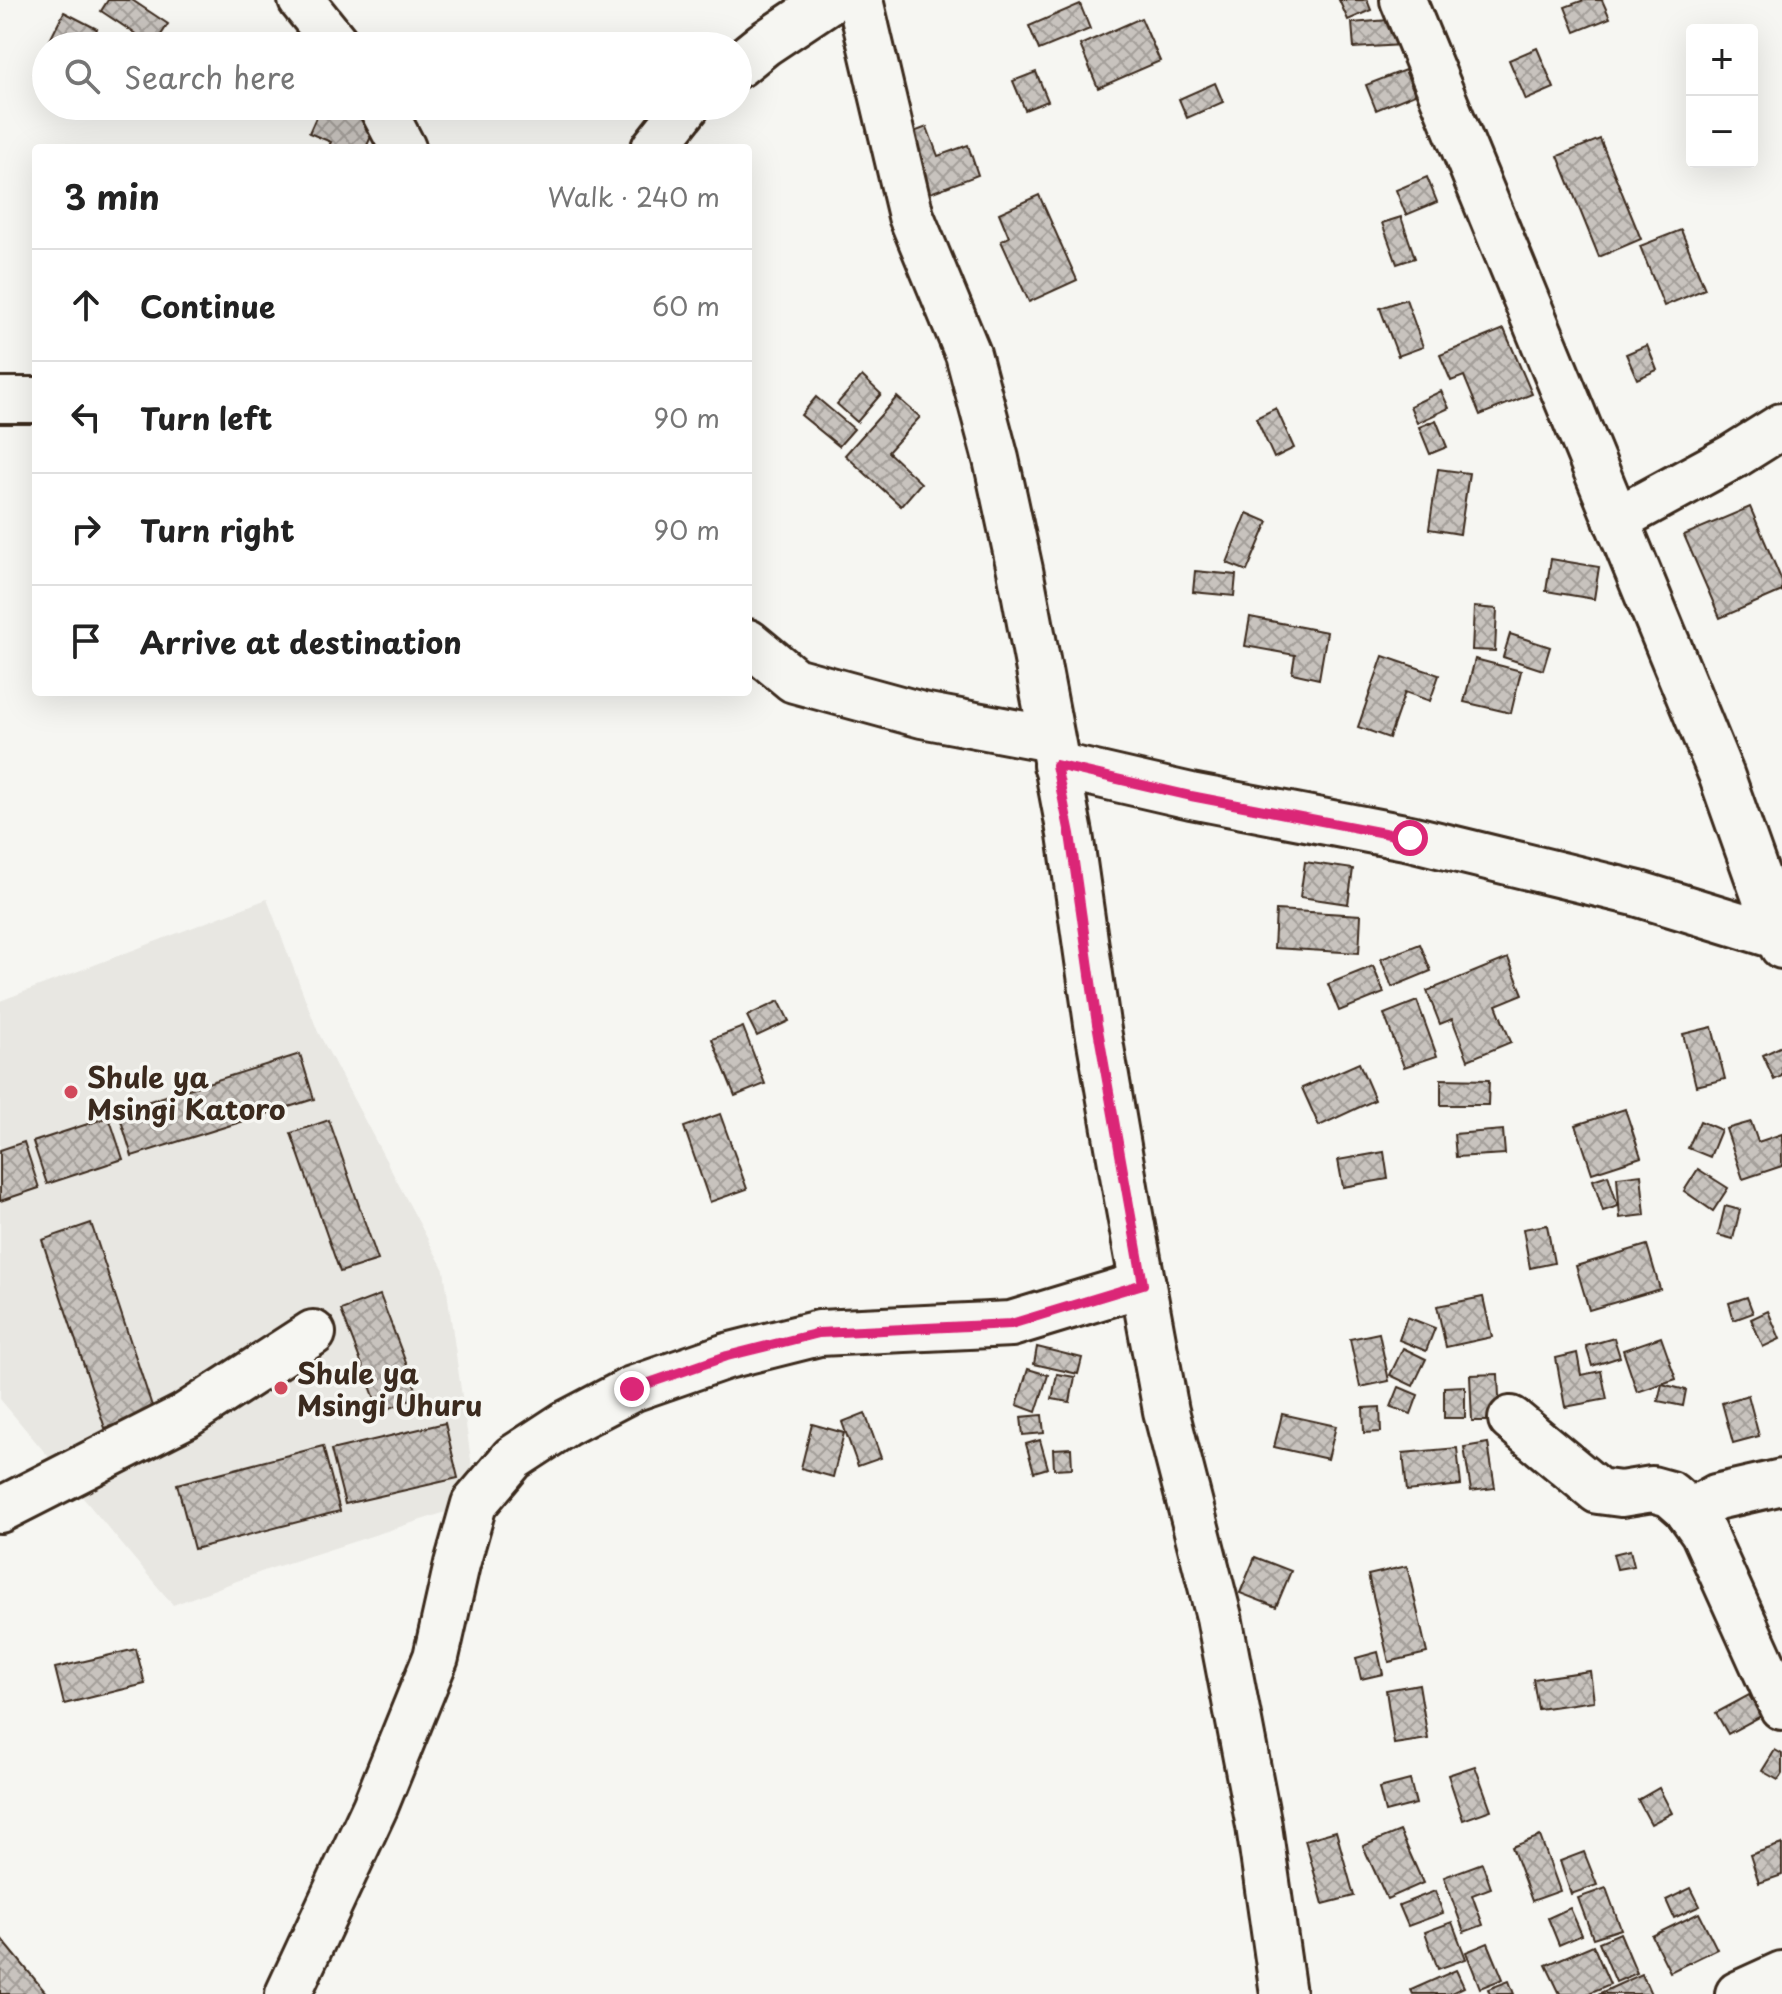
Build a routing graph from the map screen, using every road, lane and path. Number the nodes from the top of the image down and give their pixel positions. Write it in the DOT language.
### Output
graph roads {
  1 [pos="301,0"];
  2 [pos="830,0"];
  3 [pos="860,0"];
  4 [pos="1403,0"];
  5 [pos="327,32"];
  6 [pos="752,54"];
  7 [pos="388,120"];
  8 [pos="676,120"];
  9 [pos="401,144"];
  10 [pos="657,144"];
  11 [pos="0,400"];
  12 [pos="32,400"];
  13 [pos="1782,426"];
  14 [pos="1616,520"];
  15 [pos="752,645"];
  16 [pos="1054,752"];
  17 [pos="1778,925"];
  18 [pos="1143,1284"];
  19 [pos="313,1333"];
  20 [pos="1511,1419"];
  21 [pos="1782,1482"];
  22 [pos="0,1510"];
  23 [pos="1689,1512"];
  24 [pos="1782,1707"];
  25 [pos="1782,1974"];
  26 [pos="288,1994"];
  27 [pos="1283,1994"];
  28 [pos="1738,1994"];
  1 -- 5 [label="street"];
  2 -- 6 [label="street"];
  3 -- 16 [label="street"];
  4 -- 14 [label="street"];
  7 -- 9 [label="street"];
  8 -- 10 [label="street"];
  11 -- 12 [label="street"];
  13 -- 14 [label="street"];
  14 -- 17 [label="street"];
  15 -- 16 [label="street"];
  16 -- 17 [label="street"];
  16 -- 18 [label="street"];
  18 -- 26 [label="street"];
  18 -- 27 [label="street"];
  19 -- 22 [label="street"];
  20 -- 23 [label="street"];
  21 -- 23 [label="street"];
  23 -- 24 [label="street"];
  25 -- 28 [label="street"];
}
